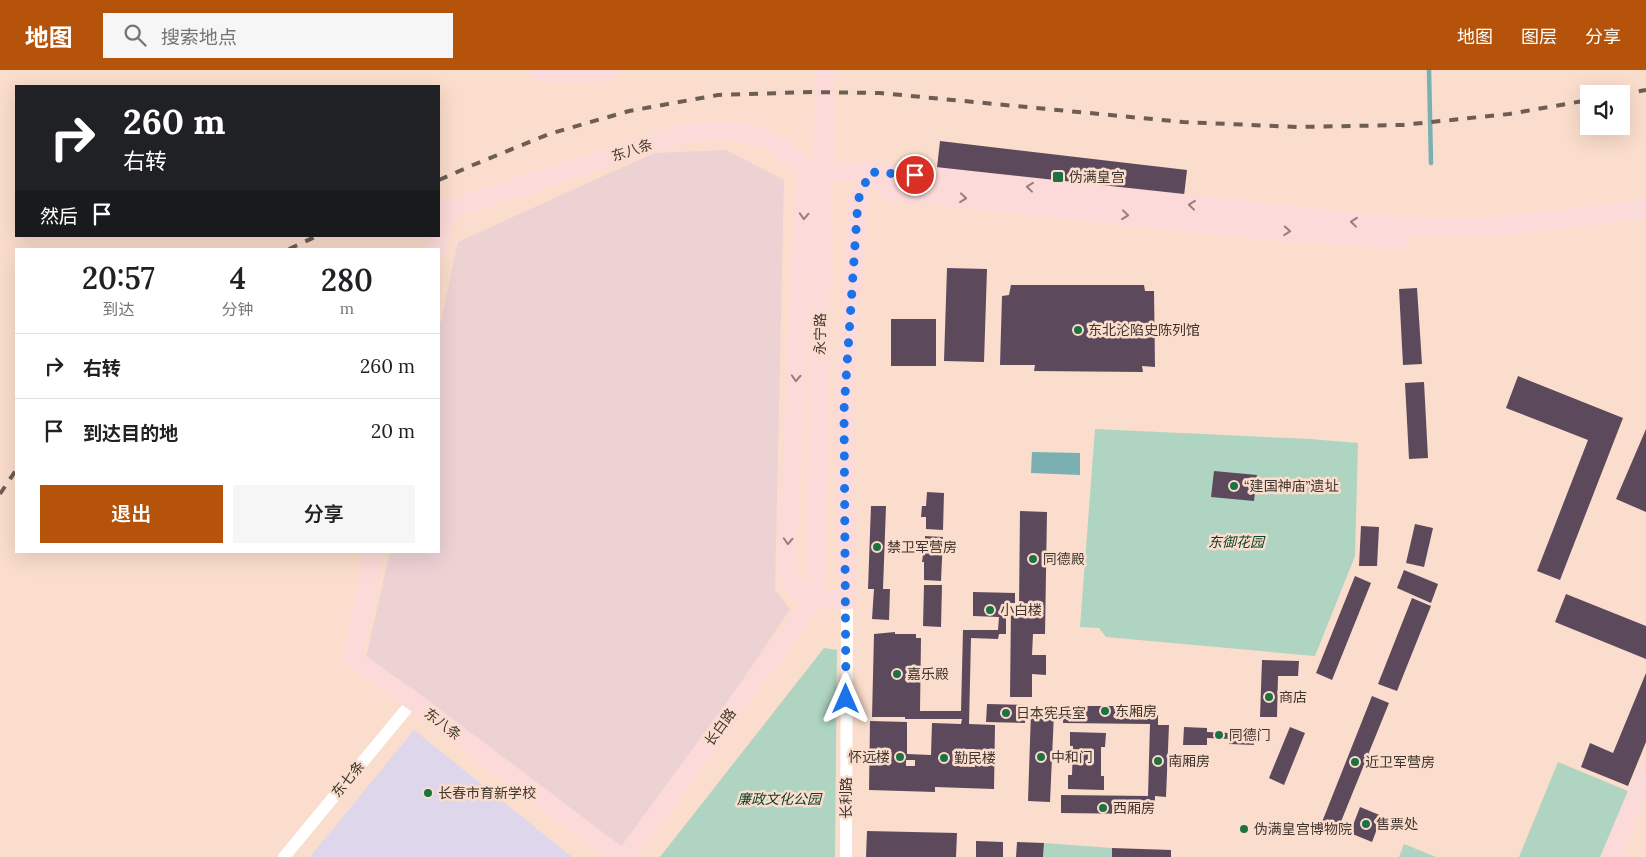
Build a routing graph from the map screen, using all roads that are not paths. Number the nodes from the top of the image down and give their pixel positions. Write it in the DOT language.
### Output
graph roads {
  1 [pos="538,70"];
  2 [pos="611,70"];
  3 [pos="825,70"];
  4 [pos="811,169"];
  5 [pos="862,172"];
  6 [pos="1646,209"];
  7 [pos="1646,217"];
  8 [pos="440,235"];
  9 [pos="374,553"];
  10 [pos="815,598"];
  11 [pos="847,600"];
  12 [pos="413,701"];
  13 [pos="1646,771"];
  14 [pos="284,857"];
  15 [pos="620,857"];
  16 [pos="625,857"];
  17 [pos="846,857"];
  18 [pos="1612,857"];
  1 -- 2 [label="street"];
  3 -- 10 [label="street, 永宁路"];
  4 -- 5 [label="street"];
  4 -- 8 [label="street, 东八条"];
  4 -- 10 [label="street, one-way"];
  6 -- 5 [label="street, one-way"];
  5 -- 7 [label="street, one-way"];
  5 -- 11 [label="street, 长利路"];
  9 -- 12 [label="street, 东八条"];
  10 -- 11 [label="street"];
  10 -- 16 [label="street, 长白路"];
  11 -- 17 [label="street, 长利路"];
  12 -- 14 [label="street, 东七条"];
  12 -- 15 [label="street, 东八条"];
  13 -- 18 [label="street"];
}
